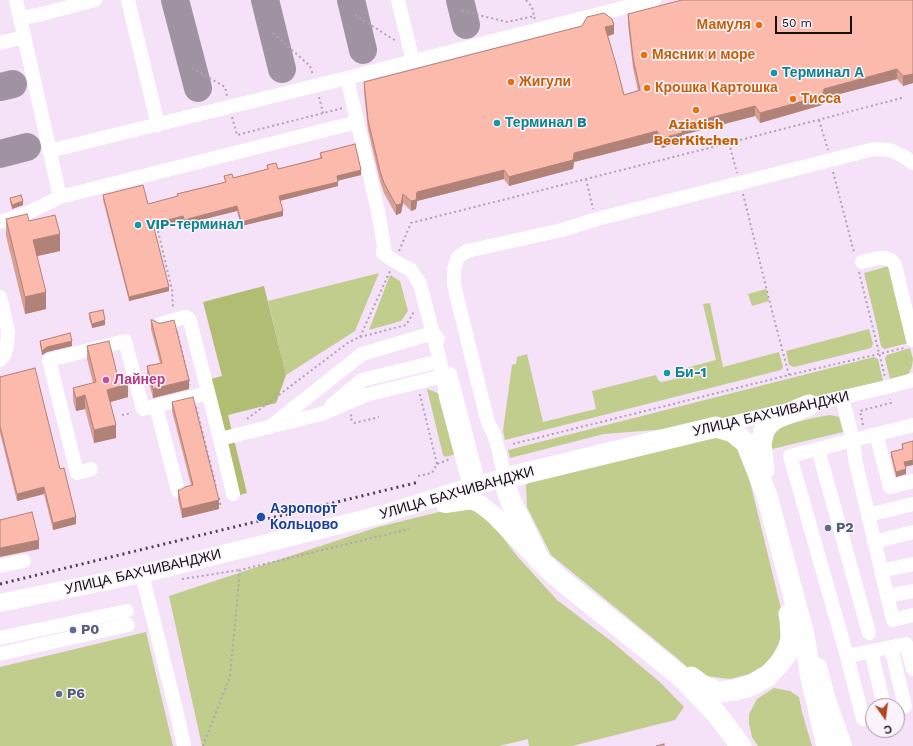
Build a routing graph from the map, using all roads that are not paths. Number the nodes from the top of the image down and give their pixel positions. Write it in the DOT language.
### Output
graph roads {
  1 [pos="16,0"];
  2 [pos="95,0"];
  3 [pos="128,0"];
  4 [pos="398,0"];
  5 [pos="647,1"];
  6 [pos="20,18"];
  7 [pos="24,37"];
  8 [pos="0,43"];
  9 [pos="413,61"];
  10 [pos="347,78"];
  11 [pos="357,122"];
  12 [pos="158,125"];
  13 [pos="49,151"];
  14 [pos="913,163"];
  15 [pos="60,197"];
  16 [pos="0,222"];
  17 [pos="390,254"];
  18 [pos="859,263"];
  19 [pos="0,297"];
  20 [pos="160,324"];
  21 [pos="433,333"];
  22 [pos="910,344"];
  23 [pos="441,345"];
  24 [pos="0,360"];
  25 [pos="440,361"];
  26 [pos="444,376"];
  27 [pos="910,379"];
  28 [pos="208,393"];
  29 [pos="842,398"];
  30 [pos="809,405"];
  31 [pos="156,406"];
  32 [pos="321,414"];
  33 [pos="913,425"];
  34 [pos="270,427"];
  35 [pos="716,427"];
  36 [pos="870,431"];
  37 [pos="220,439"];
  38 [pos="853,440"];
  39 [pos="818,449"];
  40 [pos="91,469"];
  41 [pos="505,478"];
  42 [pos="913,481"];
  43 [pos="178,491"];
  44 [pos="474,491"];
  45 [pos="233,494"];
  46 [pos="767,496"];
  47 [pos="913,504"];
  48 [pos="868,515"];
  49 [pos="913,532"];
  50 [pos="874,542"];
  51 [pos="783,554"];
  52 [pos="24,561"];
  53 [pos="540,561"];
  54 [pos="913,564"];
  55 [pos="0,566"];
  56 [pos="881,571"];
  57 [pos="142,574"];
  58 [pos="913,591"];
  59 [pos="887,596"];
  60 [pos="0,603"];
  61 [pos="127,611"];
  62 [pos="913,615"];
  63 [pos="128,625"];
  64 [pos="869,633"];
  65 [pos="804,635"];
  66 [pos="629,636"];
  67 [pos="0,638"];
  68 [pos="891,647"];
  69 [pos="871,651"];
  70 [pos="0,654"];
  71 [pos="847,656"];
  72 [pos="913,670"];
  73 [pos="882,698"];
  74 [pos="906,706"];
  75 [pos="863,718"];
  76 [pos="184,746"];
  77 [pos="741,746"];
  78 [pos="826,746"];
  79 [pos="843,746"];
  1 -- 6 [label="street"];
  2 -- 6 [label="street"];
  3 -- 12 [label="street"];
  4 -- 9 [label="street"];
  5 -- 9 [label="street"];
  6 -- 7 [label="street"];
  7 -- 8 [label="street"];
  7 -- 13 [label="street"];
  9 -- 10 [label="street"];
  10 -- 11 [label="street"];
  10 -- 12 [label="street"];
  11 -- 15 [label="street"];
  11 -- 17 [label="street"];
  12 -- 13 [label="street"];
  13 -- 15 [label="street"];
  14 -- 41 [label="street"];
  15 -- 16 [label="street"];
  17 -- 21 [label="street"];
  17 -- 23 [label="street"];
  18 -- 22 [label="street"];
  19 -- 24 [label="street"];
  20 -- 28 [label="street"];
  21 -- 23 [label="street"];
  21 -- 25 [label="street"];
  21 -- 34 [label="street"];
  23 -- 44 [label="street"];
  25 -- 26 [label="street"];
  25 -- 32 [label="street"];
  26 -- 32 [label="street"];
  26 -- 44 [label="street"];
  27 -- 29 [label="street, УЛИЦА БАХЧИВАНДЖИ"];
  28 -- 31 [label="street"];
  28 -- 37 [label="street"];
  29 -- 30 [label="street, УЛИЦА БАХЧИВАНДЖИ"];
  29 -- 38 [label="street"];
  30 -- 35 [label="street, УЛИЦА БАХЧИВАНДЖИ"];
  30 -- 46 [label="highway"];
  31 -- 40 [label="street"];
  31 -- 43 [label="street"];
  32 -- 34 [label="street"];
  33 -- 36 [label="street"];
  34 -- 37 [label="street"];
  35 -- 41 [label="highway, УЛИЦА БАХЧИВАНДЖИ"];
  35 -- 46 [label="highway"];
  36 -- 38 [label="street"];
  36 -- 42 [label="street"];
  37 -- 45 [label="street"];
  38 -- 39 [label="street"];
  38 -- 48 [label="street"];
  39 -- 64 [label="street"];
  39 -- 71 [label="street"];
  41 -- 44 [label="main road, УЛИЦА БАХЧИВАНДЖИ"];
  41 -- 53 [label="highway"];
  44 -- 53 [label="main road"];
  44 -- 57 [label="main road, УЛИЦА БАХЧИВАНДЖИ"];
  46 -- 51 [label="highway"];
  47 -- 48 [label="street"];
  48 -- 50 [label="street"];
  49 -- 50 [label="street"];
  50 -- 56 [label="street"];
  51 -- 65 [label="highway"];
  51 -- 66 [label="highway"];
  52 -- 55 [label="street"];
  53 -- 66 [label="highway"];
  54 -- 56 [label="street"];
  56 -- 59 [label="street"];
  57 -- 60 [label="main road, УЛИЦА БАХЧИВАНДЖИ"];
  57 -- 76 [label="street"];
  58 -- 59 [label="street"];
  59 -- 62 [label="street"];
  61 -- 67 [label="street"];
  63 -- 70 [label="street"];
  65 -- 78 [label="highway"];
  65 -- 79 [label="main road"];
  66 -- 77 [label="highway"];
  68 -- 69 [label="street"];
  68 -- 72 [label="street"];
  68 -- 74 [label="street"];
  69 -- 71 [label="street"];
  69 -- 73 [label="street"];
  71 -- 75 [label="street"];
}
